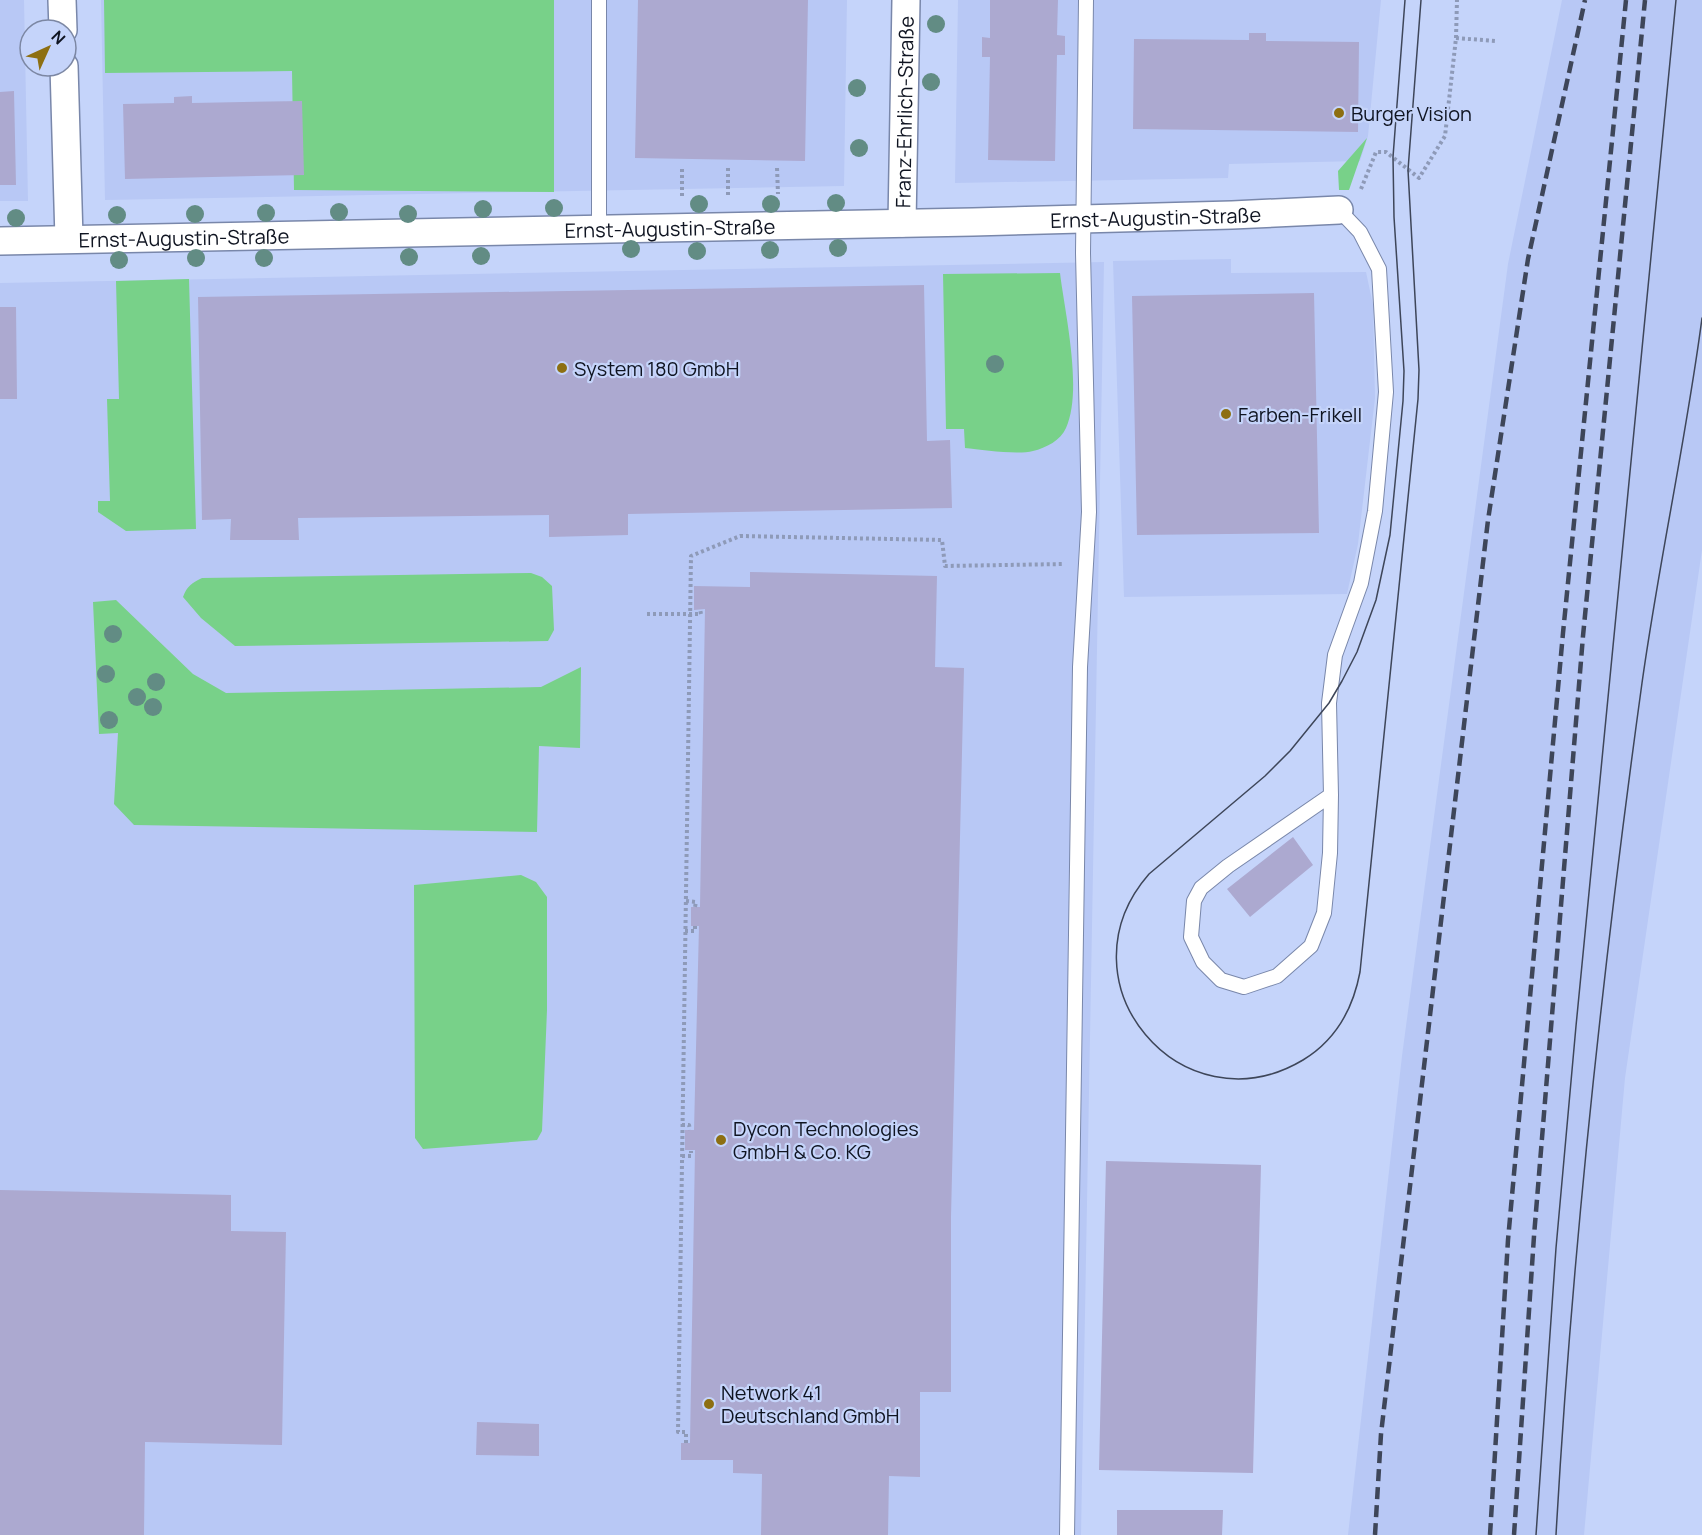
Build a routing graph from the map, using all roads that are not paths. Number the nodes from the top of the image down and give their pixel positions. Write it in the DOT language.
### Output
graph roads {
  1 [pos="62,0"];
  2 [pos="599,0"];
  3 [pos="906,0"];
  4 [pos="1086,0"];
  5 [pos="63,18"];
  6 [pos="64,78"];
  7 [pos="1339,210"];
  8 [pos="1084,220"];
  9 [pos="902,223"];
  10 [pos="599,229"];
  11 [pos="69,238"];
  12 [pos="0,240"];
  13 [pos="1331,795"];
  14 [pos="1067,1535"];
  1 -- 5 [label="street"];
  2 -- 10 [label="lane"];
  3 -- 9 [label="street, Franz-Ehrlich-Straße"];
  4 -- 8 [label="lane"];
  6 -- 11 [label="street"];
  7 -- 8 [label="street, Ernst-Augustin-Straße"];
  7 -- 13 [label="lane"];
  8 -- 9 [label="street, Ernst-Augustin-Straße"];
  8 -- 14 [label="lane"];
  9 -- 10 [label="street, Ernst-Augustin-Straße"];
  10 -- 11 [label="street, Ernst-Augustin-Straße"];
  11 -- 12 [label="street, Ernst-Augustin-Straße"];
  13 -- 13 [label="lane"];
}
